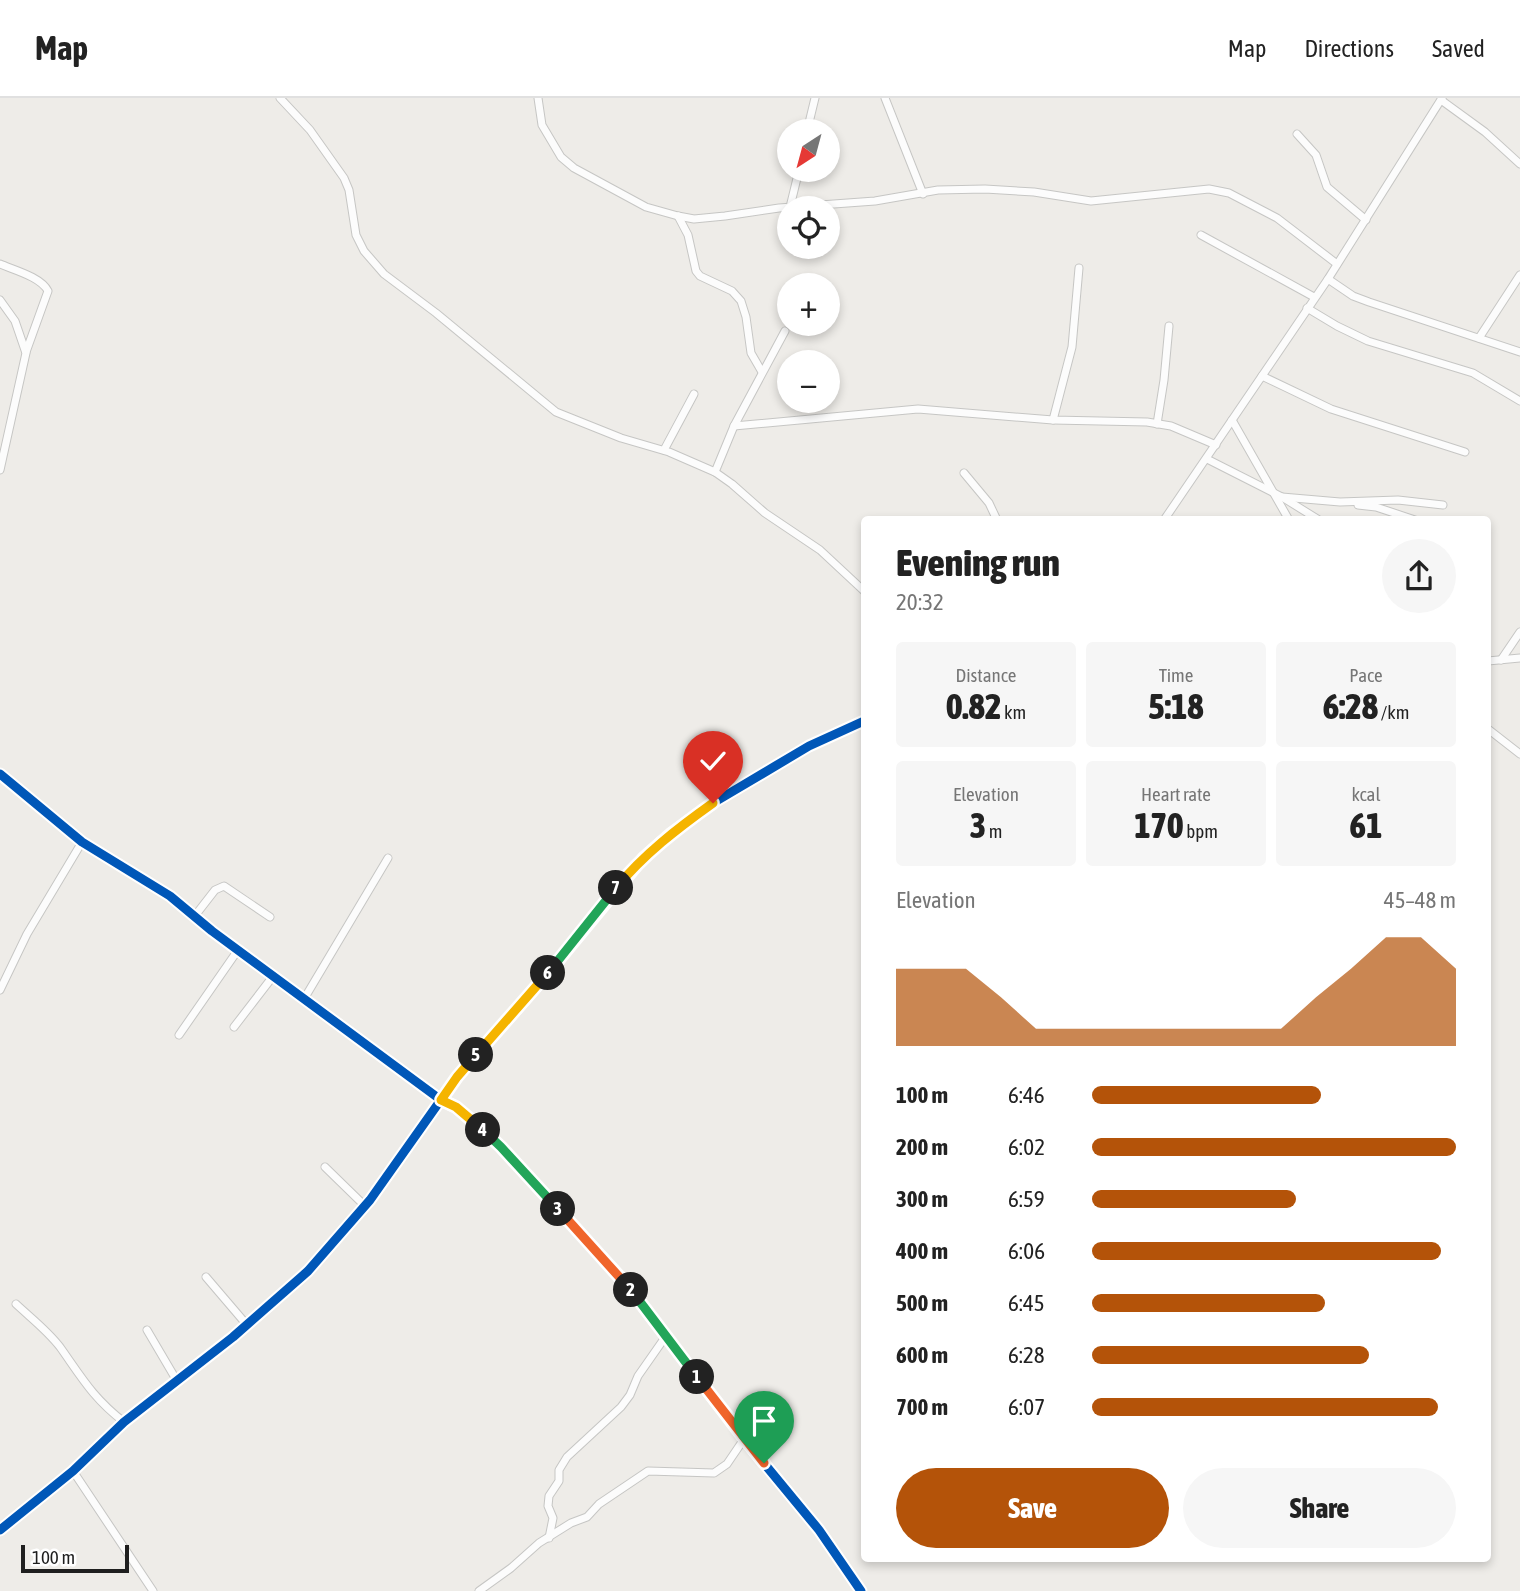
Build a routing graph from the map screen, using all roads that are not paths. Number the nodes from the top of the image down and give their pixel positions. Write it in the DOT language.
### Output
graph roads {
  1 [pos="280,98"];
  2 [pos="538,98"];
  3 [pos="815,98"];
  4 [pos="885,98"];
  5 [pos="1442,99"];
  6 [pos="810,119"];
  7 [pos="1297,134"];
  8 [pos="1520,164"];
  9 [pos="923,194"];
  10 [pos="840,203"];
  11 [pos="777,209"];
  12 [pos="678,216"];
  13 [pos="1366,220"];
  14 [pos="1201,235"];
  15 [pos="0,264"];
  16 [pos="1337,264"];
  17 [pos="1079,268"];
  18 [pos="1520,275"];
  19 [pos="1328,279"];
  20 [pos="1314,297"];
  21 [pos="0,300"];
  22 [pos="1307,308"];
  23 [pos="1169,326"];
  24 [pos="782,336"];
  25 [pos="1479,338"];
  26 [pos="1520,352"];
  27 [pos="26,353"];
  28 [pos="762,372"];
  29 [pos="1262,376"];
  30 [pos="694,394"];
  31 [pos="1520,401"];
  32 [pos="1053,420"];
  33 [pos="1232,420"];
  34 [pos="1157,424"];
  35 [pos="734,426"];
  36 [pos="1216,445"];
  37 [pos="664,450"];
  38 [pos="1465,452"];
  39 [pos="1207,459"];
  40 [pos="0,470"];
  41 [pos="715,472"];
  42 [pos="964,473"];
  43 [pos="1278,496"];
  44 [pos="1340,502"];
  45 [pos="1443,505"];
  46 [pos="995,516"];
  47 [pos="1167,516"];
  48 [pos="1287,516"];
  49 [pos="1312,516"];
  50 [pos="1403,516"];
  51 [pos="861,588"];
  52 [pos="1520,632"];
  53 [pos="1520,659"];
  54 [pos="1501,660"];
  55 [pos="1491,661"];
  56 [pos="861,723"];
  57 [pos="1491,733"];
  58 [pos="1520,754"];
  59 [pos="0,774"];
  60 [pos="82,842"];
  61 [pos="388,858"];
  62 [pos="194,916"];
  63 [pos="270,917"];
  64 [pos="238,950"];
  65 [pos="274,975"];
  66 [pos="0,990"];
  67 [pos="304,999"];
  68 [pos="234,1027"];
  69 [pos="179,1035"];
  70 [pos="441,1100"];
  71 [pos="325,1167"];
  72 [pos="365,1206"];
  73 [pos="206,1277"];
  74 [pos="16,1304"];
  75 [pos="247,1325"];
  76 [pos="147,1330"];
  77 [pos="666,1336"];
  78 [pos="177,1381"];
  79 [pos="124,1422"];
  80 [pos="744,1439"];
  81 [pos="73,1471"];
  82 [pos="0,1530"];
  83 [pos="549,1538"];
  84 [pos="153,1591"];
  85 [pos="479,1591"];
  86 [pos="861,1591"];
  1 -- 37 [label="street"];
  2 -- 12 [label="street"];
  3 -- 6 [label="street"];
  4 -- 9 [label="street"];
  5 -- 8 [label="street"];
  5 -- 13 [label="street"];
  7 -- 13 [label="street"];
  9 -- 10 [label="street"];
  9 -- 16 [label="street"];
  11 -- 12 [label="street"];
  12 -- 28 [label="street"];
  13 -- 16 [label="street"];
  14 -- 20 [label="street"];
  15 -- 27 [label="street"];
  16 -- 19 [label="street"];
  17 -- 32 [label="street"];
  18 -- 25 [label="street"];
  19 -- 20 [label="street"];
  19 -- 25 [label="street"];
  20 -- 22 [label="street"];
  21 -- 27 [label="street"];
  22 -- 29 [label="street"];
  22 -- 31 [label="street"];
  23 -- 34 [label="street"];
  24 -- 28 [label="street"];
  25 -- 26 [label="street"];
  27 -- 40 [label="street"];
  28 -- 35 [label="street"];
  29 -- 33 [label="street"];
  29 -- 38 [label="street"];
  30 -- 37 [label="street"];
  32 -- 34 [label="street"];
  32 -- 35 [label="street"];
  33 -- 36 [label="street"];
  33 -- 43 [label="street"];
  34 -- 36 [label="street"];
  35 -- 41 [label="street"];
  36 -- 39 [label="street"];
  37 -- 41 [label="street"];
  39 -- 43 [label="street"];
  39 -- 47 [label="street"];
  41 -- 51 [label="street"];
  42 -- 46 [label="street"];
  43 -- 44 [label="street"];
  43 -- 48 [label="street"];
  43 -- 49 [label="street"];
  44 -- 45 [label="street"];
  44 -- 50 [label="street"];
  52 -- 54 [label="street"];
  53 -- 54 [label="street"];
  54 -- 55 [label="street"];
  56 -- 70 [label="street"];
  57 -- 58 [label="street"];
  59 -- 60 [label="street"];
  60 -- 62 [label="street"];
  60 -- 66 [label="street"];
  61 -- 67 [label="street"];
  62 -- 63 [label="street"];
  62 -- 64 [label="street"];
  64 -- 65 [label="street"];
  64 -- 69 [label="street"];
  65 -- 67 [label="street"];
  65 -- 68 [label="street"];
  67 -- 70 [label="street"];
  70 -- 72 [label="street"];
  70 -- 77 [label="street"];
  71 -- 72 [label="street"];
  72 -- 75 [label="street"];
  73 -- 75 [label="street"];
  74 -- 79 [label="street"];
  75 -- 78 [label="street"];
  76 -- 78 [label="street"];
  77 -- 80 [label="street"];
  77 -- 83 [label="street"];
  78 -- 79 [label="street"];
  79 -- 81 [label="street"];
  80 -- 83 [label="street"];
  80 -- 86 [label="street"];
  81 -- 82 [label="street"];
  81 -- 84 [label="street"];
  83 -- 85 [label="street"];
}
